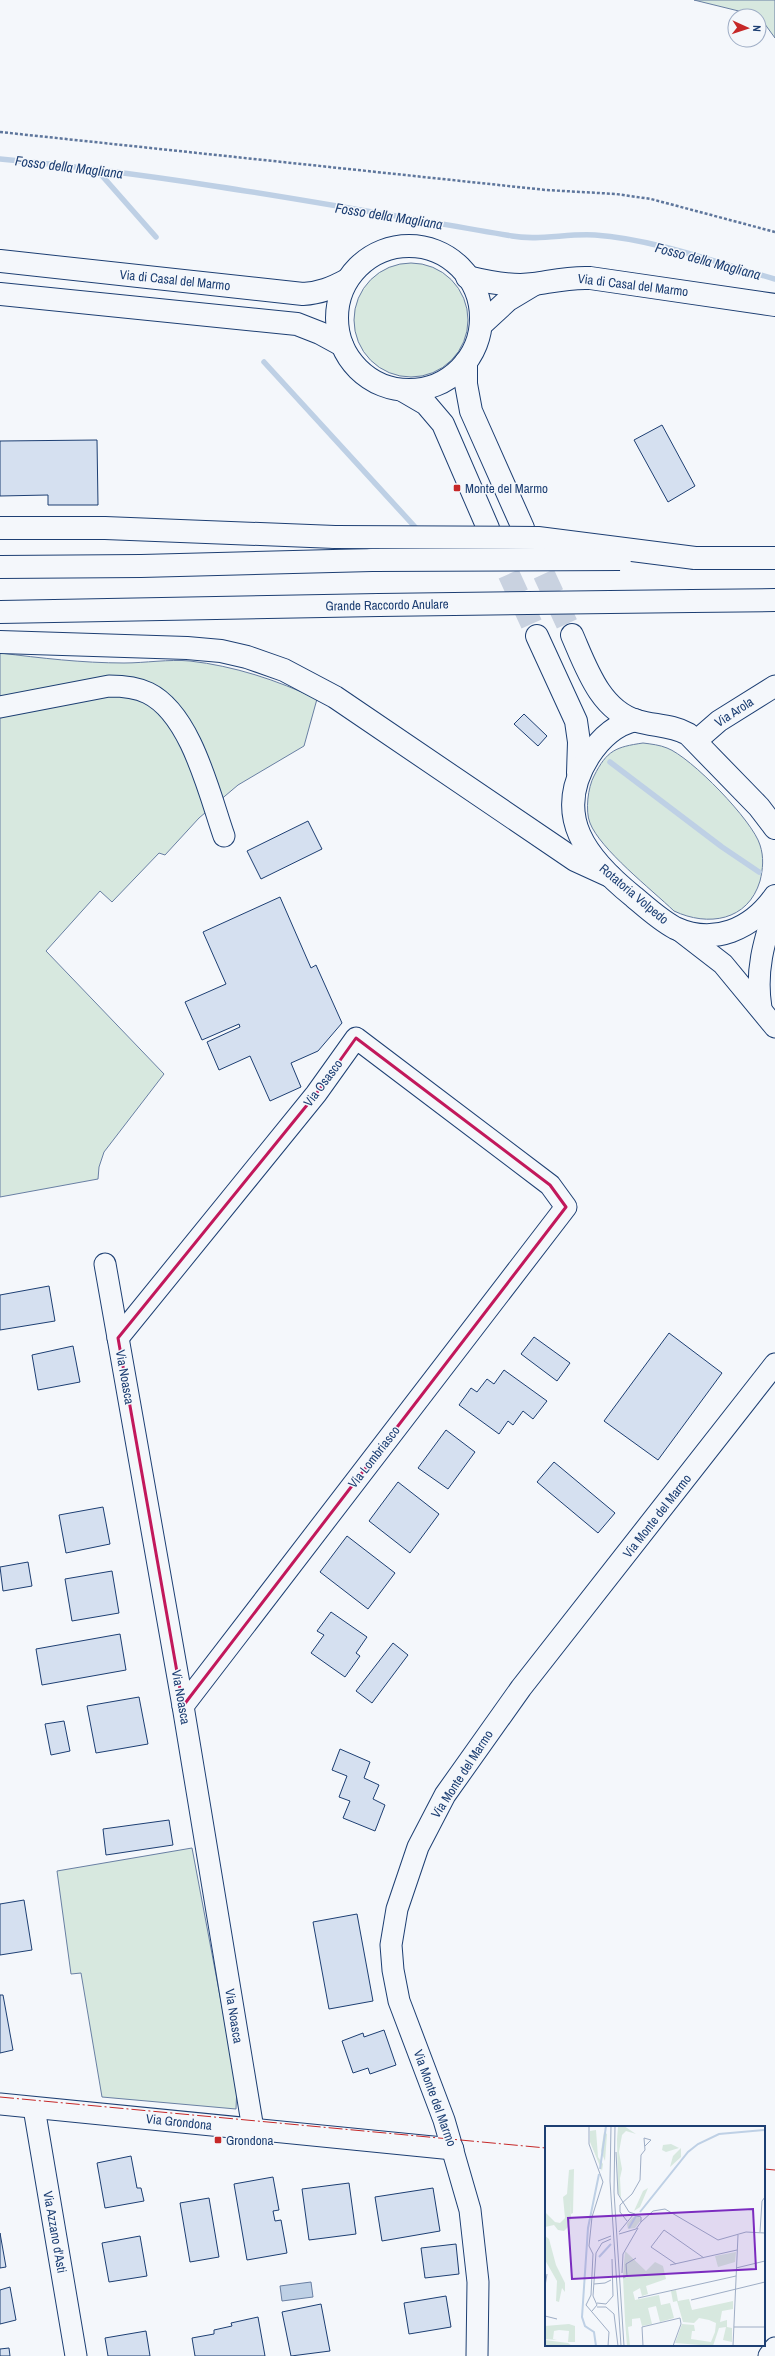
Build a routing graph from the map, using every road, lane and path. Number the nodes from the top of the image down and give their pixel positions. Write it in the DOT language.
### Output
graph roads {
  1 [pos="0,132"];
  2 [pos="775,232"];
  3 [pos="0,261"];
  4 [pos="466,277"];
  5 [pos="348,280"];
  6 [pos="533,285"];
  7 [pos="0,294"];
  8 [pos="775,304"];
  9 [pos="481,325"];
  10 [pos="342,345"];
  11 [pos="466,362"];
  12 [pos="402,390"];
  13 [pos="0,528"];
  14 [pos="488,528"];
  15 [pos="523,528"];
  16 [pos="695,558"];
  17 [pos="775,558"];
  18 [pos="0,568"];
  19 [pos="775,600"];
  20 [pos="0,612"];
  21 [pos="537,636"];
  22 [pos="572,636"];
  23 [pos="0,642"];
  24 [pos="775,686"];
  25 [pos="0,707"];
  26 [pos="635,720"];
  27 [pos="696,740"];
  28 [pos="578,776"];
  29 [pos="775,828"];
  30 [pos="224,836"];
  31 [pos="610,876"];
  32 [pos="775,896"];
  33 [pos="775,907"];
  34 [pos="676,928"];
  35 [pos="761,1008"];
  36 [pos="775,1027"];
  37 [pos="566,1207"];
  38 [pos="105,1264"];
  39 [pos="118,1338"];
  40 [pos="775,1364"];
  41 [pos="183,1706"];
  42 [pos="0,2104"];
  43 [pos="34,2108"];
  44 [pos="253,2129"];
  45 [pos="453,2149"];
  46 [pos="775,2348"];
  47 [pos="76,2356"];
  48 [pos="477,2356"];
  49 [pos="769,2356"];
  1 -- 2 [label="path"];
  3 -- 5 [label="main road, Via di Casal del Marmo"];
  4 -- 5 [label="main road"];
  4 -- 6 [label="main road, Via di Casal del Marmo"];
  4 -- 9 [label="main road"];
  5 -- 10 [label="main road"];
  6 -- 8 [label="main road, Via di Casal del Marmo"];
  6 -- 9 [label="main road"];
  7 -- 10 [label="main road"];
  9 -- 11 [label="main road"];
  10 -- 12 [label="main road"];
  11 -- 12 [label="main road"];
  11 -- 15 [label="main road"];
  12 -- 14 [label="main road"];
  13 -- 16 [label="main road, bridge"];
  16 -- 17 [label="main road"];
  16 -- 18 [label="main road, bridge"];
  19 -- 20 [label="main road, Grande Raccordo Anulare, bridge"];
  21 -- 28 [label="main road"];
  22 -- 26 [label="main road"];
  23 -- 31 [label="main road"];
  24 -- 27 [label="street, Via Arola"];
  25 -- 30 [label="street"];
  26 -- 27 [label="main road"];
  26 -- 28 [label="main road, Rotatoria Volpedo"];
  27 -- 29 [label="main road"];
  28 -- 31 [label="main road, Rotatoria Volpedo"];
  31 -- 34 [label="main road, Rotatoria Volpedo"];
  32 -- 34 [label="main road, Rotatoria Volpedo"];
  33 -- 35 [label="street"];
  34 -- 35 [label="street"];
  35 -- 36 [label="street"];
  37 -- 39 [label="street, Via Osasco"];
  37 -- 41 [label="street, Via Lombriasco"];
  38 -- 39 [label="street, Via Noasca"];
  39 -- 41 [label="street, Via Noasca"];
  40 -- 45 [label="street, Via Monte del Marmo"];
  41 -- 44 [label="street, Via Noasca"];
  42 -- 43 [label="street, Via Grondona"];
  43 -- 44 [label="street, Via Grondona"];
  43 -- 47 [label="street, Via Azzano d'Asti"];
  44 -- 45 [label="street, Via Grondona"];
  45 -- 48 [label="street, Via Monte del Marmo"];
  46 -- 49 [label="street"];
}
